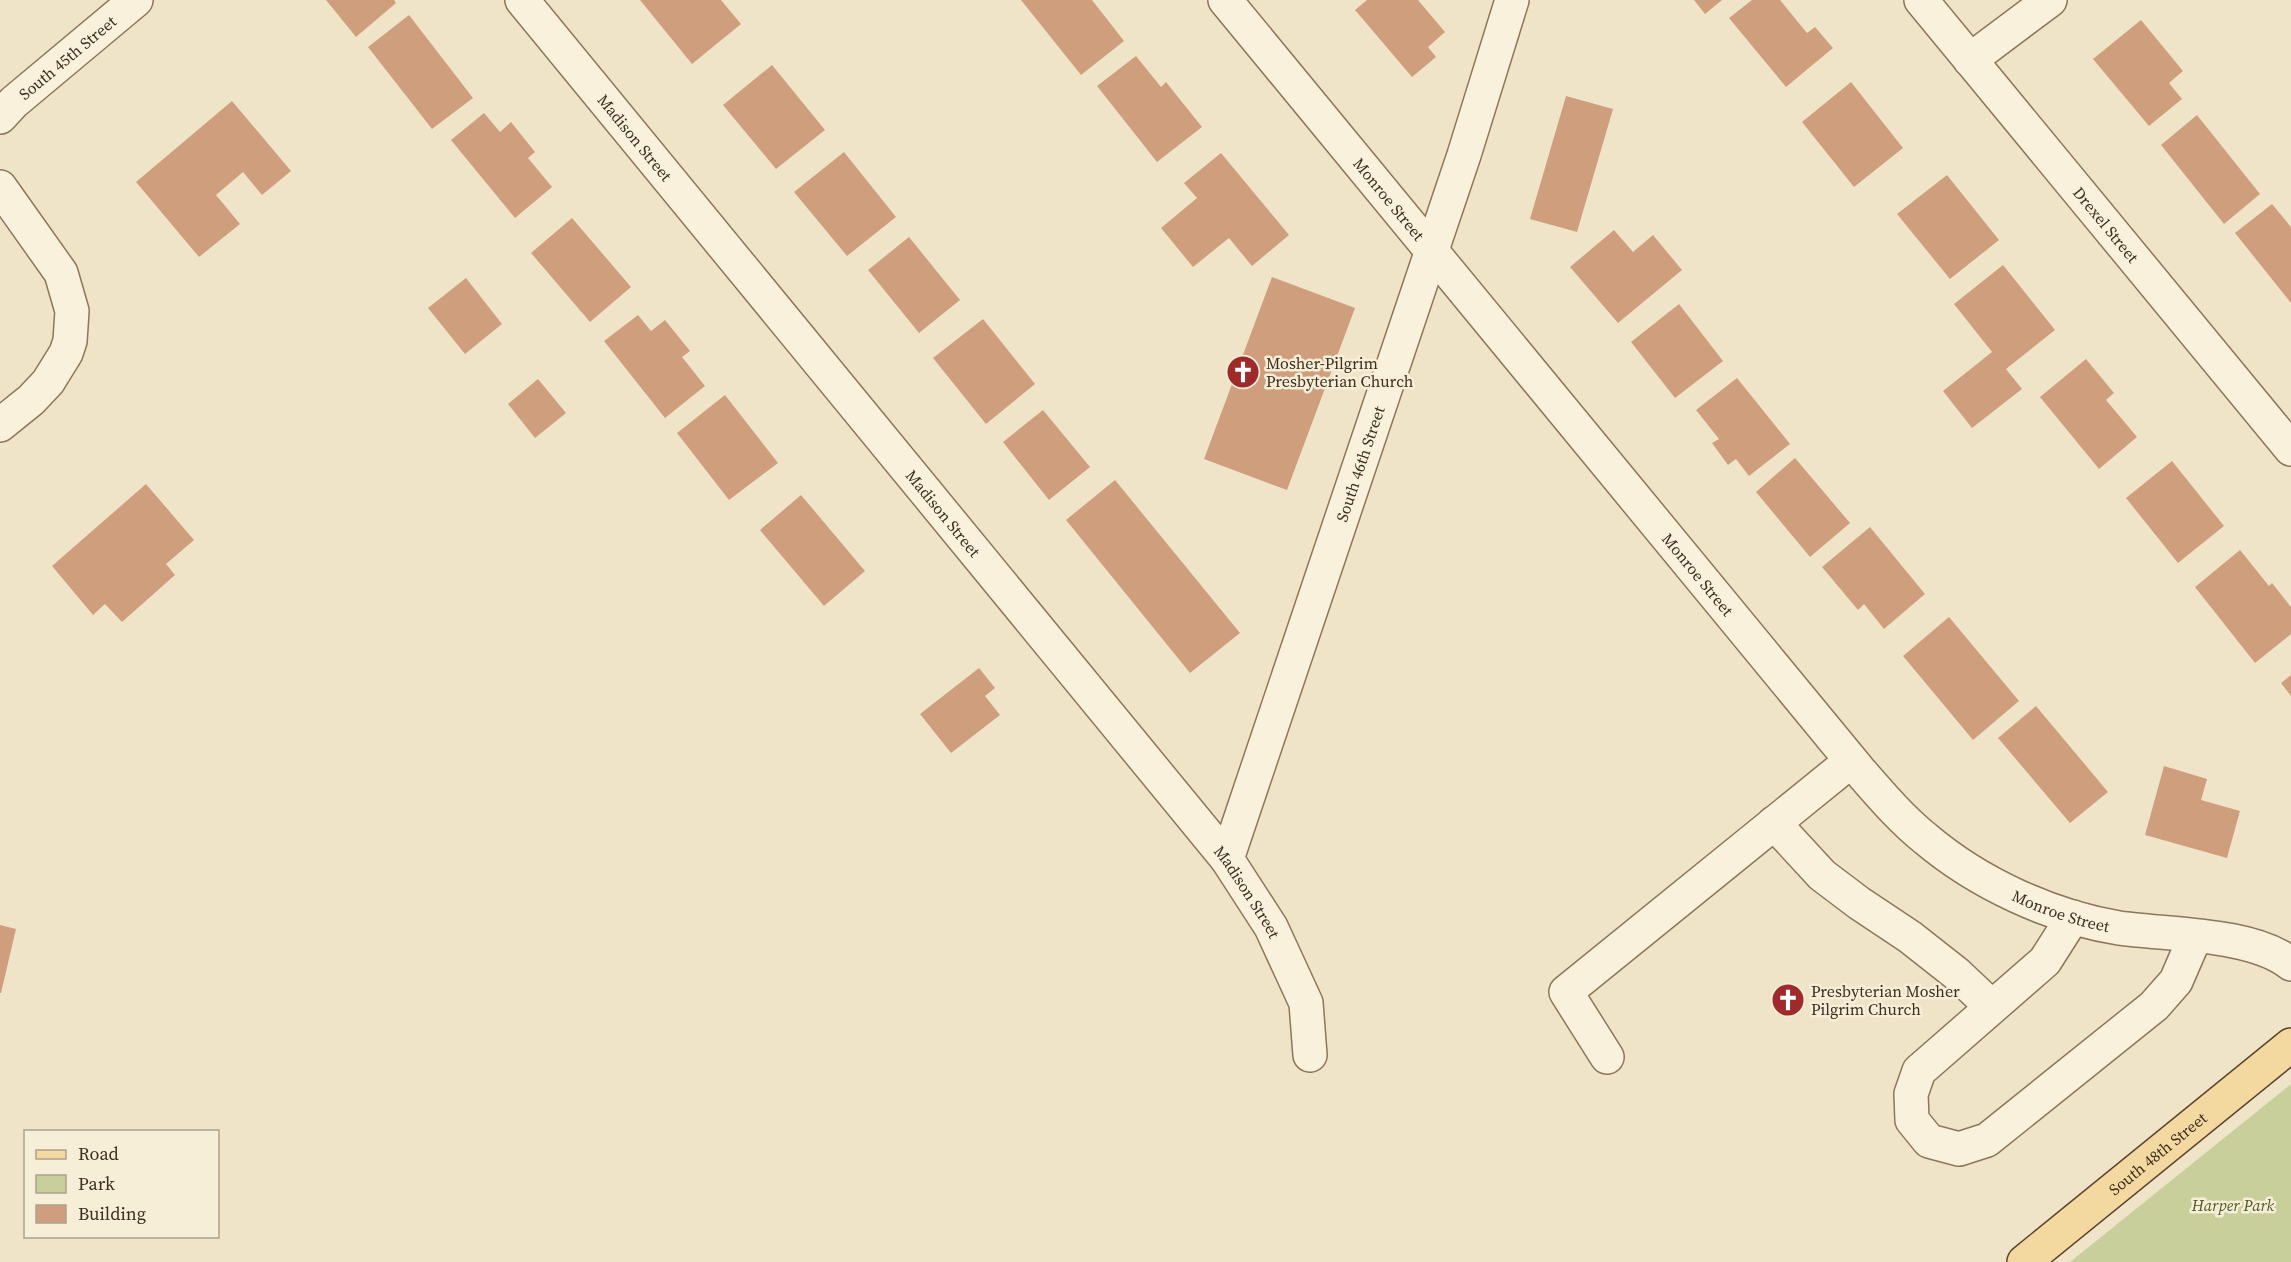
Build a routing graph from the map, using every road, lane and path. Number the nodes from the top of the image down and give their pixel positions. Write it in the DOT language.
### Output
graph roads {
  1 [pos="136,0"];
  2 [pos="522,0"];
  3 [pos="1226,0"];
  4 [pos="1512,0"];
  5 [pos="1921,0"];
  6 [pos="2050,0"];
  7 [pos="1970,60"];
  8 [pos="0,117"];
  9 [pos="0,187"];
  10 [pos="1431,250"];
  11 [pos="0,425"];
  12 [pos="2291,449"];
  13 [pos="1851,760"];
  14 [pos="1774,823"];
  15 [pos="1227,860"];
  16 [pos="2073,917"];
  17 [pos="2195,937"];
  18 [pos="2291,964"];
  19 [pos="1992,1007"];
  20 [pos="2291,1045"];
  21 [pos="1310,1055"];
  22 [pos="1607,1057"];
  23 [pos="2024,1262"];
  1 -- 8 [label="street, South 45th Street"];
  2 -- 15 [label="street, Madison Street"];
  3 -- 10 [label="street, Monroe Street"];
  4 -- 10 [label="street, South 46th Street"];
  5 -- 7 [label="street, Drexel Street"];
  6 -- 7 [label="street"];
  7 -- 12 [label="street, Drexel Street"];
  9 -- 11 [label="street"];
  10 -- 13 [label="street, Monroe Street"];
  10 -- 15 [label="street, South 46th Street"];
  13 -- 14 [label="street"];
  13 -- 16 [label="street, Monroe Street"];
  14 -- 19 [label="street"];
  14 -- 22 [label="street"];
  15 -- 21 [label="street, Madison Street"];
  16 -- 17 [label="street, Monroe Street"];
  16 -- 19 [label="street"];
  17 -- 18 [label="street, Monroe Street"];
  17 -- 19 [label="street"];
  20 -- 23 [label="main road, South 48th Street"];
}
